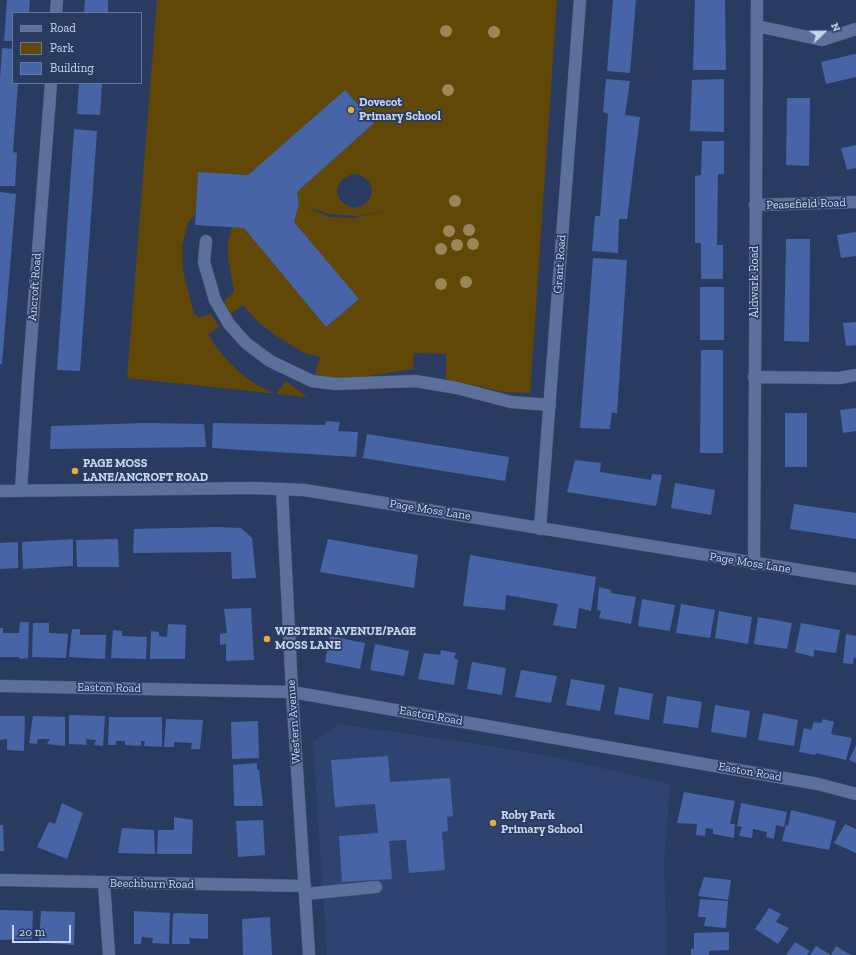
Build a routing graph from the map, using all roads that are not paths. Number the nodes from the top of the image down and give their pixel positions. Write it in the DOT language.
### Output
graph roads {
  1 [pos="57,0"];
  2 [pos="580,0"];
  3 [pos="757,0"];
  4 [pos="56,12"];
  5 [pos="757,26"];
  6 [pos="856,29"];
  7 [pos="51,84"];
  8 [pos="856,202"];
  9 [pos="755,205"];
  10 [pos="206,241"];
  11 [pos="856,375"];
  12 [pos="754,377"];
  13 [pos="550,405"];
  14 [pos="282,488"];
  15 [pos="21,490"];
  16 [pos="0,491"];
  17 [pos="540,528"];
  18 [pos="754,564"];
  19 [pos="856,580"];
  20 [pos="0,686"];
  21 [pos="292,692"];
  22 [pos="856,794"];
  23 [pos="0,880"];
  24 [pos="104,883"];
  25 [pos="376,887"];
  26 [pos="305,890"];
  27 [pos="109,955"];
  28 [pos="309,955"];
  1 -- 4 [label="street"];
  2 -- 13 [label="street, Grant Road"];
  3 -- 5 [label="street, Aldwark Road"];
  5 -- 6 [label="street"];
  5 -- 9 [label="street, Aldwark Road"];
  7 -- 15 [label="street, Ancroft Road"];
  8 -- 9 [label="street, Peasefield Road"];
  9 -- 12 [label="street, Aldwark Road"];
  10 -- 13 [label="street"];
  11 -- 12 [label="street"];
  12 -- 18 [label="street, Aldwark Road"];
  13 -- 17 [label="street, Grant Road"];
  14 -- 15 [label="street, Page Moss Lane"];
  14 -- 17 [label="street, Page Moss Lane"];
  14 -- 21 [label="street, Western Avenue"];
  15 -- 16 [label="street, Page Moss Lane"];
  17 -- 18 [label="street, Page Moss Lane"];
  18 -- 19 [label="street, Page Moss Lane"];
  20 -- 21 [label="street, Easton Road"];
  21 -- 22 [label="street, Easton Road"];
  21 -- 26 [label="street, Western Avenue"];
  23 -- 24 [label="street, Beechburn Road"];
  24 -- 26 [label="street, Beechburn Road"];
  24 -- 27 [label="street"];
  25 -- 26 [label="street, Beechburn Road"];
  26 -- 28 [label="street, Western Avenue"];
}
